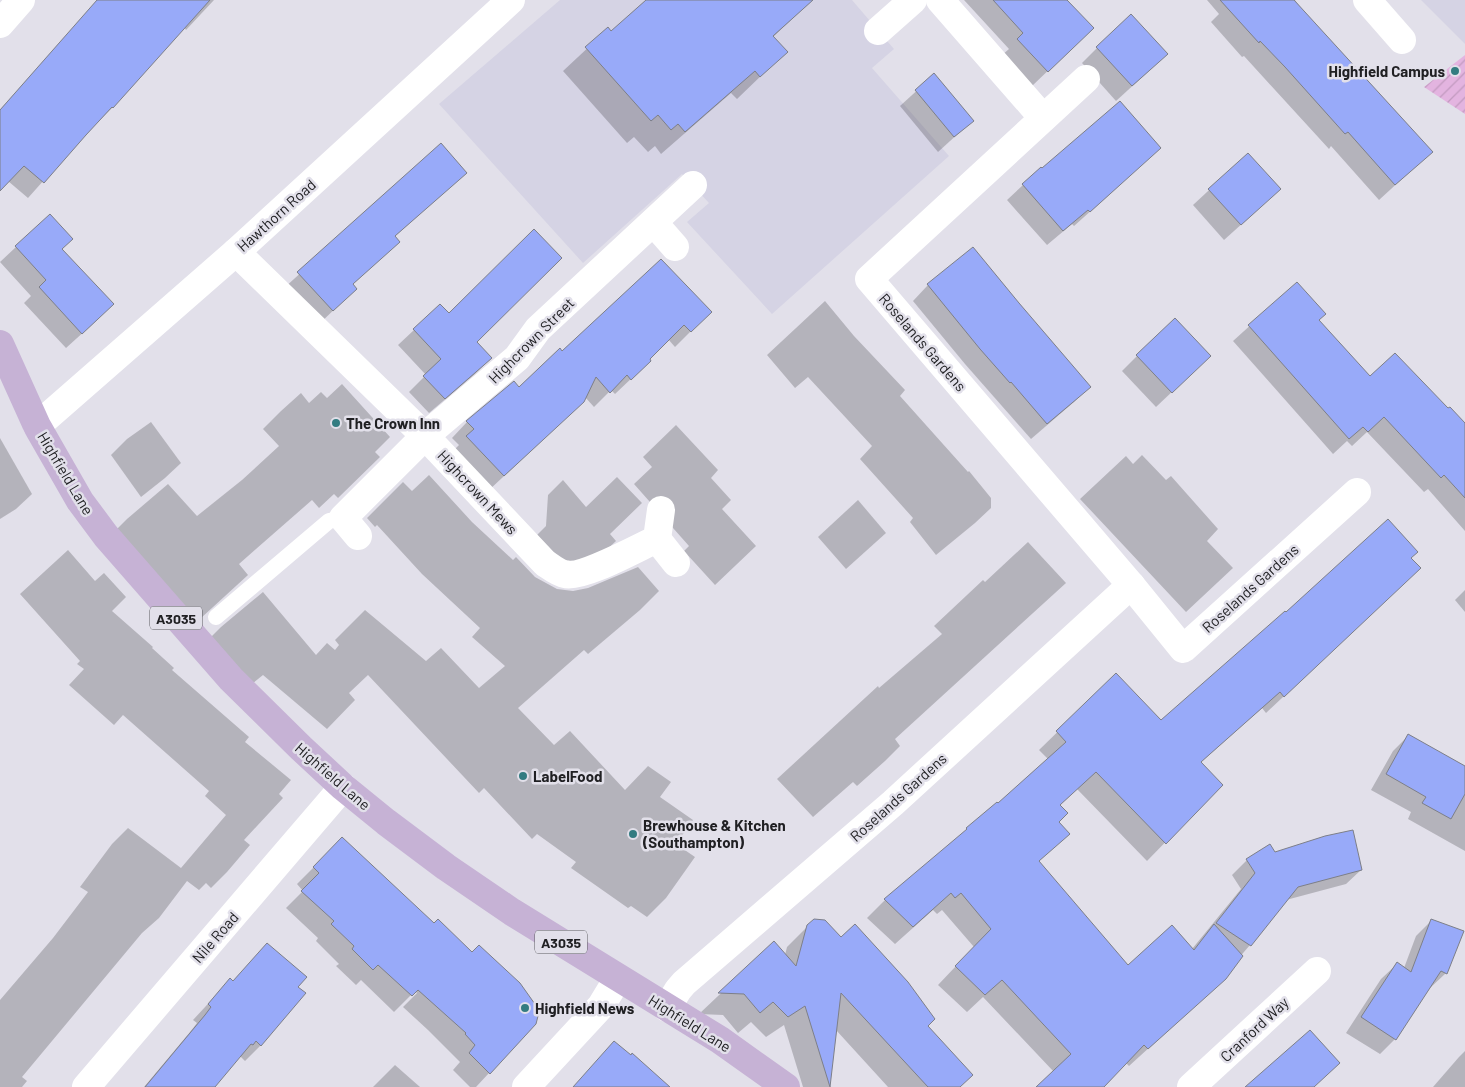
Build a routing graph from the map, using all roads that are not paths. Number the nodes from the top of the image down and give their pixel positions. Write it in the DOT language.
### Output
graph roads {
  1 [pos="21,0"];
  2 [pos="511,0"];
  3 [pos="912,0"];
  4 [pos="940,0"];
  5 [pos="1367,0"];
  6 [pos="0,24"];
  7 [pos="878,31"];
  8 [pos="1402,40"];
  9 [pos="1086,79"];
  10 [pos="1044,118"];
  11 [pos="693,185"];
  12 [pos="654,223"];
  13 [pos="675,247"];
  14 [pos="236,252"];
  15 [pos="0,344"];
  16 [pos="37,426"];
  17 [pos="425,436"];
  18 [pos="1357,492"];
  19 [pos="661,510"];
  20 [pos="351,527"];
  21 [pos="657,539"];
  22 [pos="676,563"];
  23 [pos="1131,584"];
  24 [pos="216,617"];
  25 [pos="343,787"];
  26 [pos="1317,971"];
  27 [pos="618,978"];
  28 [pos="667,1008"];
  29 [pos="86,1087"];
  30 [pos="526,1087"];
  31 [pos="786,1087"];
  32 [pos="1190,1087"];
  1 -- 6 [label="street"];
  2 -- 14 [label="street, Hawthorn Road"];
  3 -- 7 [label="street"];
  4 -- 10 [label="street"];
  5 -- 8 [label="street"];
  9 -- 10 [label="street, Roselands Gardens"];
  10 -- 23 [label="street, Roselands Gardens"];
  11 -- 12 [label="street, Highcrown Street"];
  12 -- 13 [label="street"];
  12 -- 17 [label="street, Highcrown Street"];
  14 -- 16 [label="street, Hawthorn Road"];
  14 -- 17 [label="street, Highcrown Mews"];
  15 -- 16 [label="main road, Highfield Lane / A3035"];
  16 -- 25 [label="main road, Highfield Lane / A3035"];
  17 -- 20 [label="street, Highcrown Street"];
  17 -- 21 [label="street, Highcrown Mews"];
  18 -- 23 [label="street, Roselands Gardens"];
  19 -- 21 [label="street"];
  20 -- 24 [label="lane, Highcrown Street"];
  21 -- 22 [label="street"];
  23 -- 28 [label="street, Roselands Gardens"];
  25 -- 27 [label="main road, Highfield Lane / A3035"];
  25 -- 29 [label="street, Nile Road"];
  26 -- 32 [label="street, Cranford Way"];
  27 -- 28 [label="main road, Highfield Lane / A3035"];
  27 -- 30 [label="street"];
  28 -- 31 [label="main road, Highfield Lane / A3035"];
}
